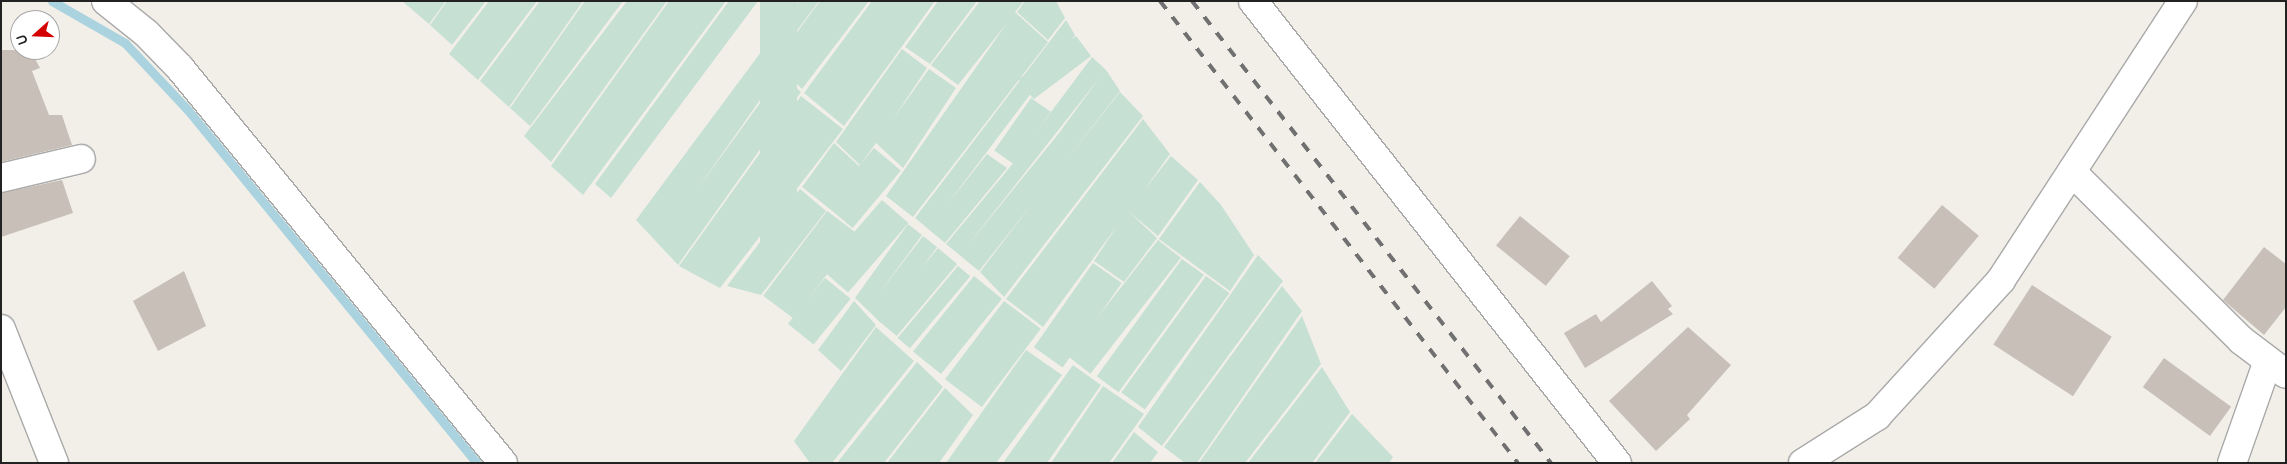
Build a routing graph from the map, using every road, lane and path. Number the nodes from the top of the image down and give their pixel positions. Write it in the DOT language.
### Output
graph roads {
  1 [pos="106,1"];
  2 [pos="1253,1"];
  3 [pos="2183,1"];
  4 [pos="81,159"];
  5 [pos="2073,173"];
  6 [pos="1,178"];
  7 [pos="1,329"];
  8 [pos="2277,368"];
  9 [pos="54,463"];
  10 [pos="503,463"];
  11 [pos="1617,463"];
  12 [pos="1803,463"];
  13 [pos="2232,463"];
  1 -- 10 [label="street"];
  2 -- 11 [label="street"];
  3 -- 5 [label="street"];
  4 -- 6 [label="street"];
  5 -- 8 [label="street"];
  5 -- 12 [label="street"];
  7 -- 9 [label="street"];
  8 -- 13 [label="street"];
}
